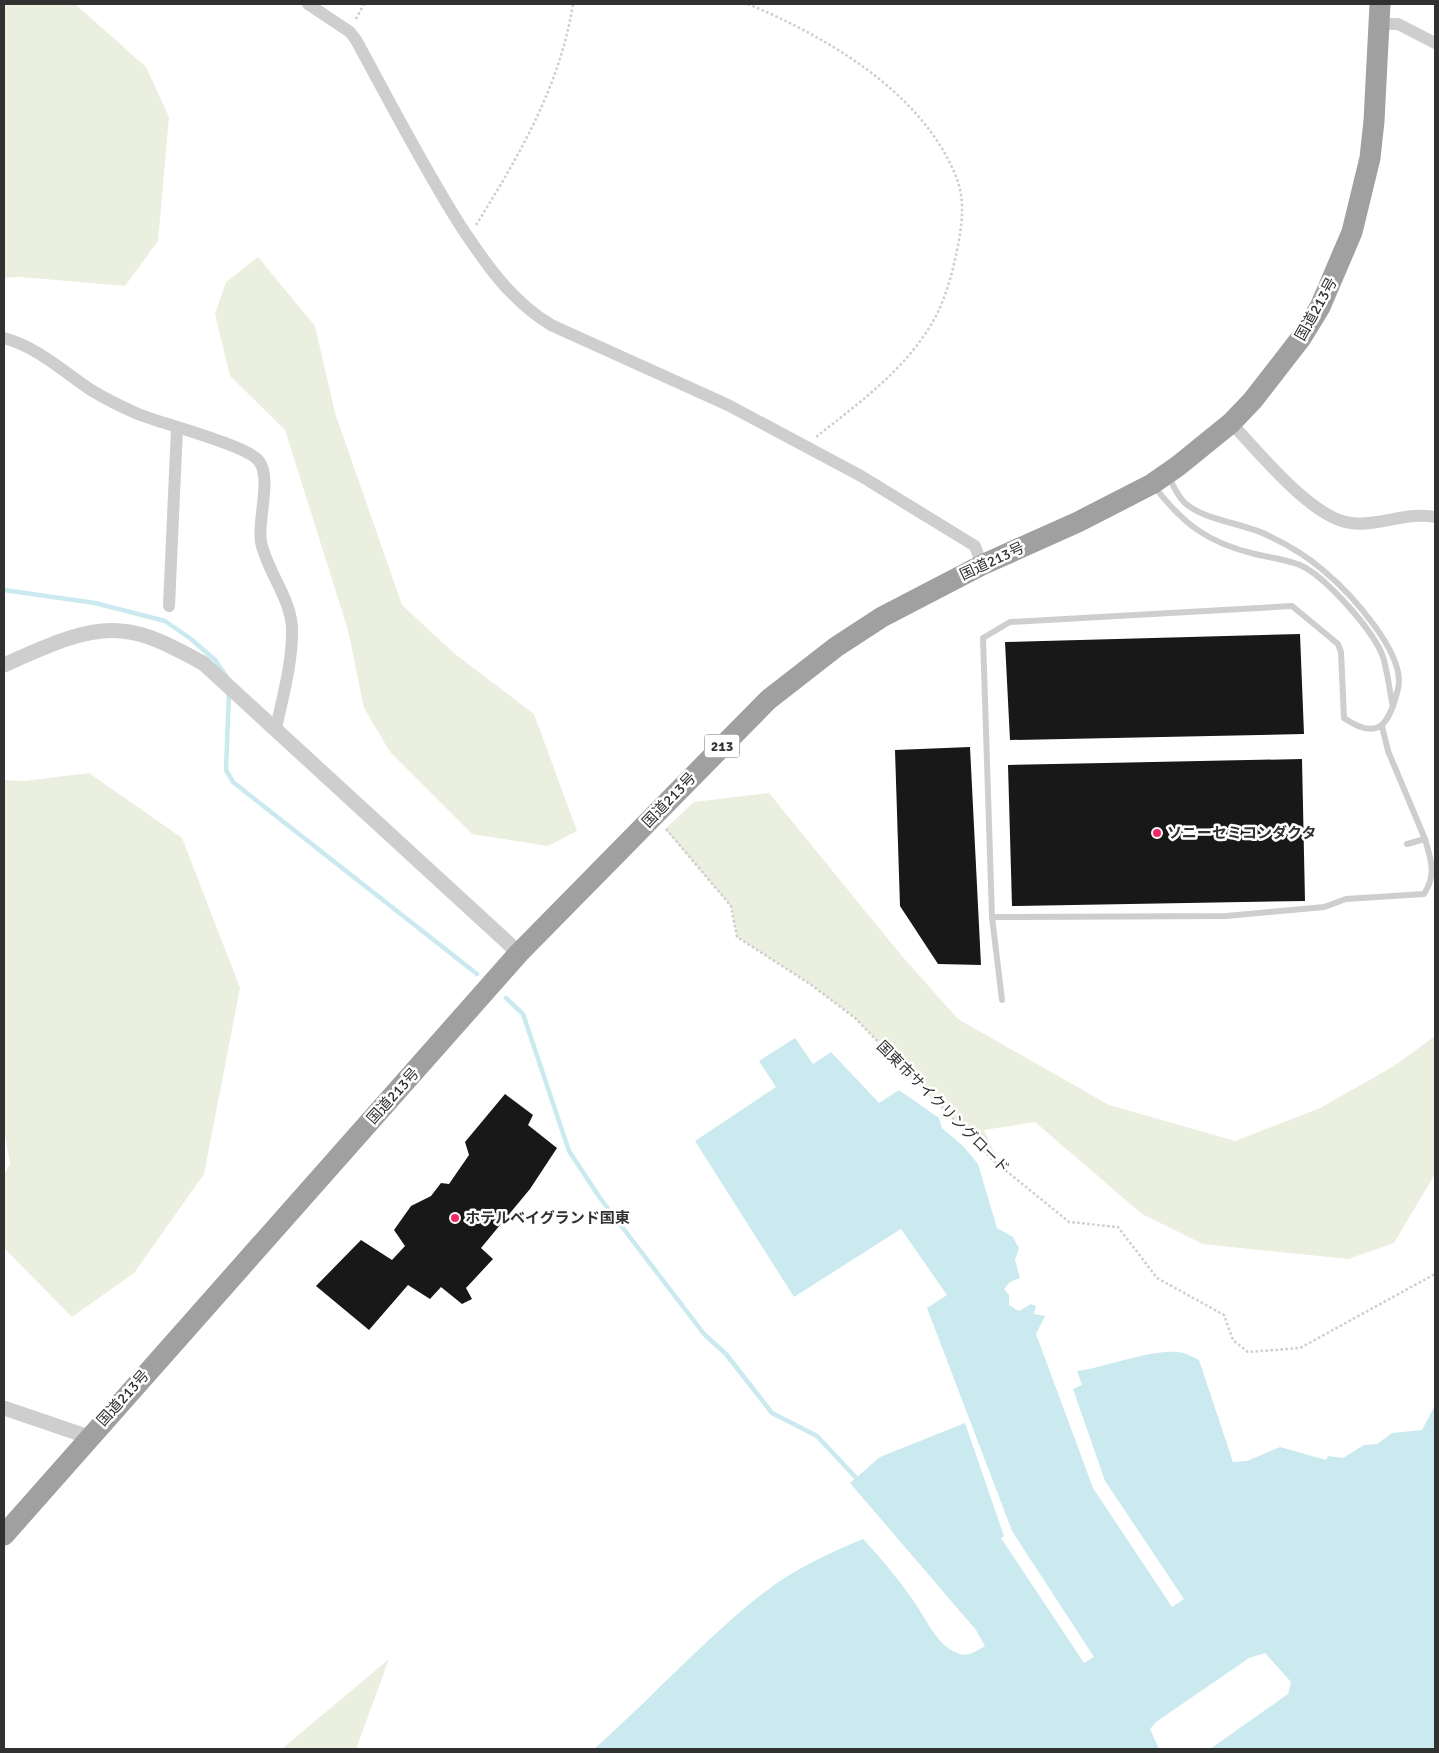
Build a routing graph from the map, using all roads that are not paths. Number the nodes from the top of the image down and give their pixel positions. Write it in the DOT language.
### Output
graph roads {
  1 [pos="308,4"];
  2 [pos="1381,14"];
  3 [pos="1435,43"];
  4 [pos="4,338"];
  5 [pos="1231,422"];
  6 [pos="176,428"];
  7 [pos="1160,479"];
  8 [pos="1435,517"];
  9 [pos="982,565"];
  10 [pos="169,606"];
  11 [pos="4,665"];
  12 [pos="1394,707"];
  13 [pos="1382,726"];
  14 [pos="276,728"];
  15 [pos="1425,838"];
  16 [pos="1407,844"];
  17 [pos="992,916"];
  18 [pos="519,953"];
  19 [pos="1002,1000"];
  20 [pos="4,1408"];
  21 [pos="89,1437"];
  22 [pos="4,1535"];
  1 -- 9 [label="street"];
  2 -- 3 [label="street"];
  2 -- 5 [label="highway, 国道213号 / 213"];
  4 -- 6 [label="street"];
  5 -- 7 [label="highway, 国道213号 / 213"];
  5 -- 8 [label="street"];
  6 -- 10 [label="street"];
  6 -- 14 [label="street"];
  7 -- 9 [label="highway, 国道213号 / 213"];
  7 -- 12 [label="lane"];
  7 -- 12 [label="lane"];
  9 -- 18 [label="highway, 国道213号 / 213"];
  11 -- 14 [label="street"];
  12 -- 13 [label="lane"];
  13 -- 15 [label="lane"];
  13 -- 17 [label="lane"];
  14 -- 18 [label="street"];
  15 -- 16 [label="lane"];
  15 -- 17 [label="lane"];
  17 -- 19 [label="lane"];
  18 -- 21 [label="highway, 国道213号 / 213"];
  20 -- 21 [label="street"];
  21 -- 22 [label="highway, 国道213号 / 213"];
}
